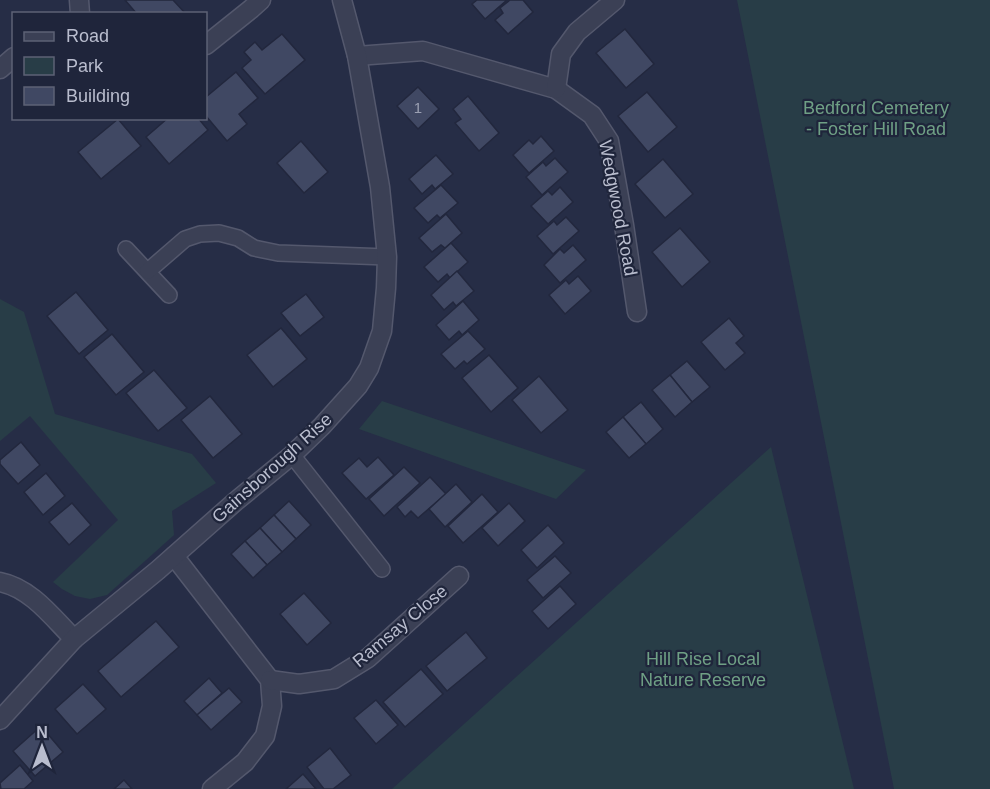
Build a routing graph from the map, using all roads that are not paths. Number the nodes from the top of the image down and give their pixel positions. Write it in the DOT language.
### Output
graph roads {
  1 [pos="261,0"];
  2 [pos="342,0"];
  3 [pos="615,0"];
  4 [pos="207,44"];
  5 [pos="357,56"];
  6 [pos="12,59"];
  7 [pos="0,69"];
  8 [pos="556,89"];
  9 [pos="126,249"];
  10 [pos="387,257"];
  11 [pos="148,272"];
  12 [pos="169,295"];
  13 [pos="637,312"];
  14 [pos="292,455"];
  15 [pos="174,556"];
  16 [pos="382,569"];
  17 [pos="459,576"];
  18 [pos="0,582"];
  19 [pos="74,639"];
  20 [pos="270,680"];
  21 [pos="0,720"];
  22 [pos="212,789"];
  1 -- 4 [label="street"];
  2 -- 5 [label="street, Gainsborough Rise"];
  3 -- 8 [label="street"];
  5 -- 8 [label="street, Wedgwood Road"];
  5 -- 10 [label="street, Gainsborough Rise"];
  6 -- 7 [label="street"];
  8 -- 13 [label="street, Wedgwood Road"];
  9 -- 11 [label="lane"];
  10 -- 11 [label="lane"];
  10 -- 14 [label="street, Gainsborough Rise"];
  11 -- 12 [label="lane"];
  14 -- 15 [label="street, Gainsborough Rise"];
  14 -- 16 [label="lane"];
  15 -- 19 [label="street, Gainsborough Rise"];
  15 -- 20 [label="street"];
  17 -- 20 [label="street, Ramsay Close"];
  18 -- 19 [label="street"];
  19 -- 21 [label="street, Gainsborough Rise"];
  20 -- 22 [label="street"];
}
